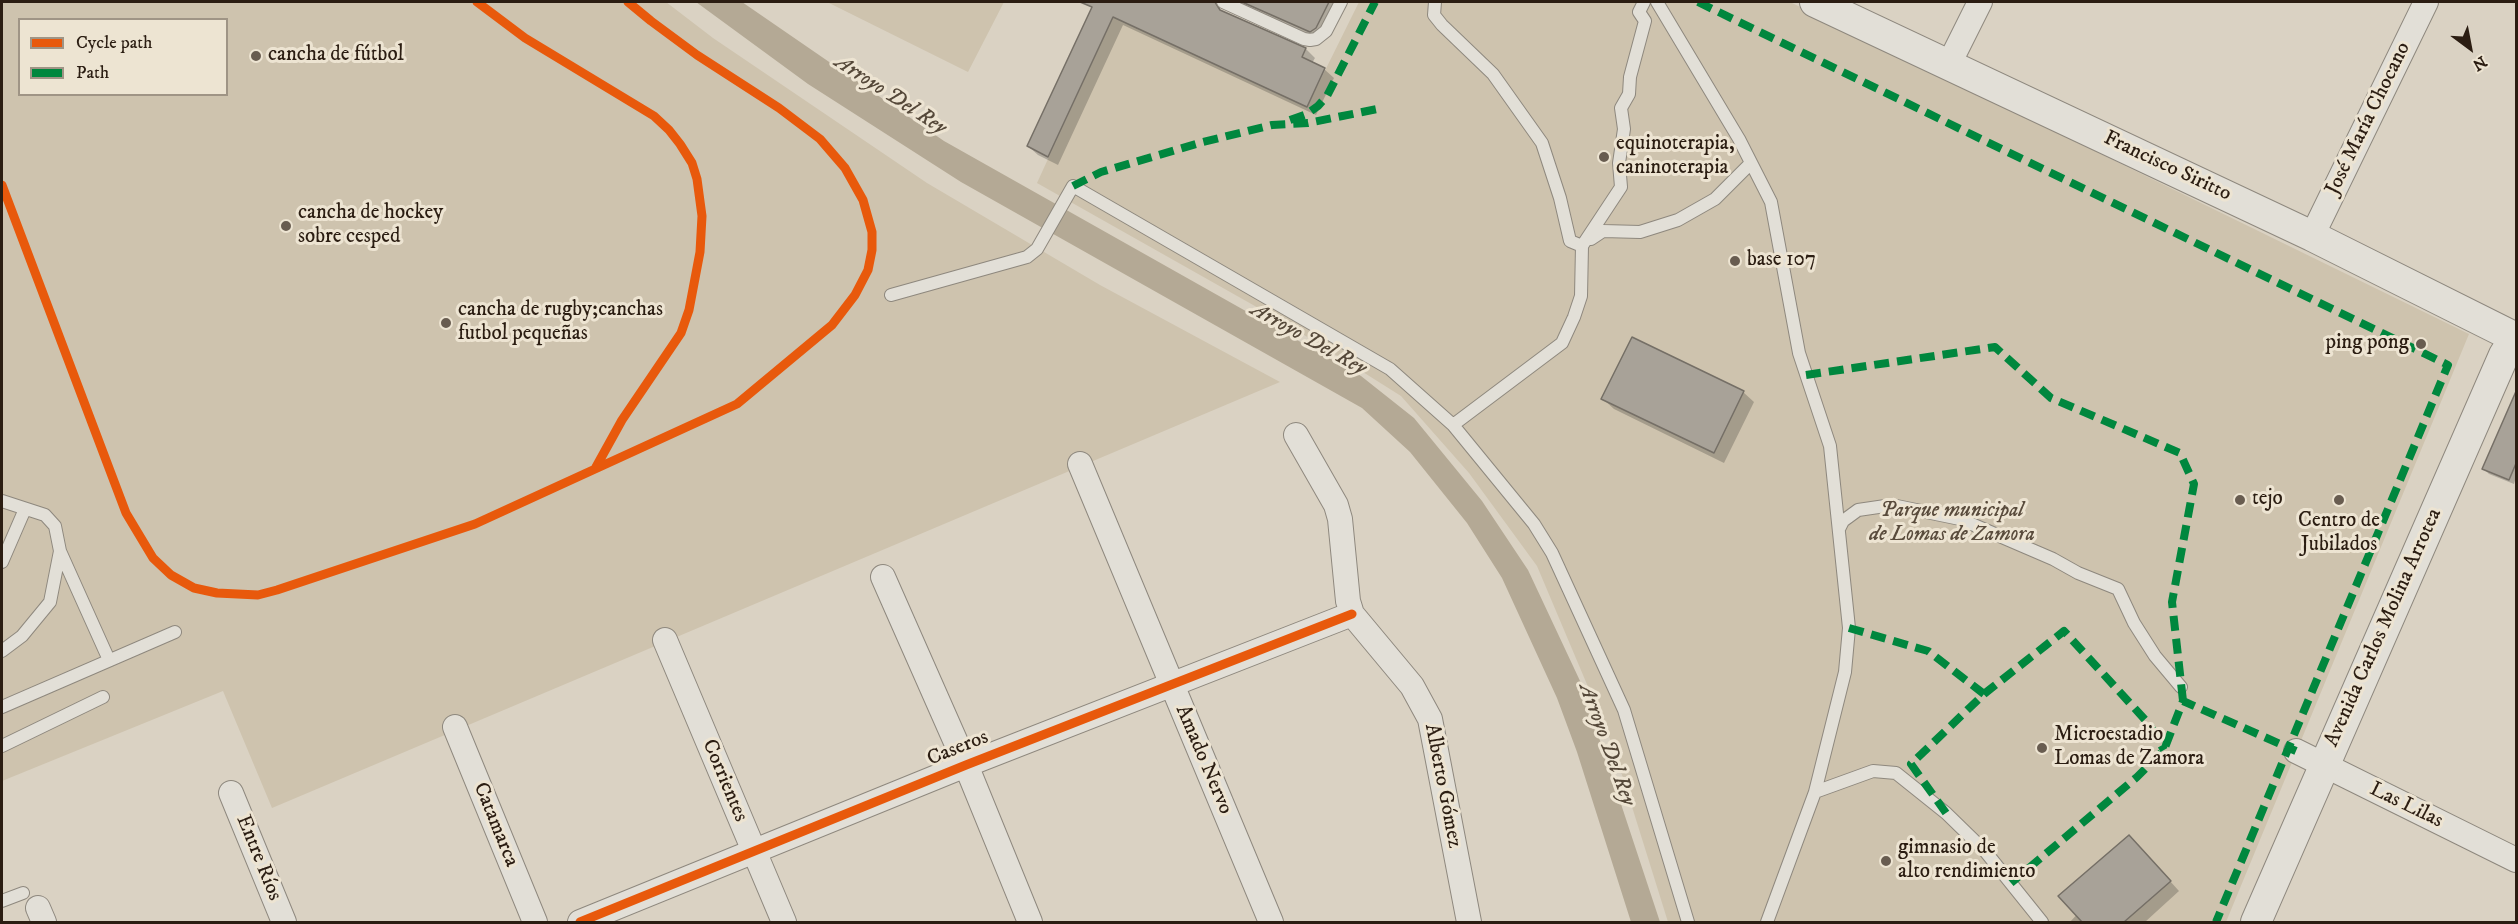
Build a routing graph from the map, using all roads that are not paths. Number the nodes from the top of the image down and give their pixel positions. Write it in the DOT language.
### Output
graph roads {
  1 [pos="1223,2"];
  2 [pos="1341,2"];
  3 [pos="1435,2"];
  4 [pos="1644,2"];
  5 [pos="1657,2"];
  6 [pos="1815,2"];
  7 [pos="1980,2"];
  8 [pos="2426,2"];
  9 [pos="1949,64"];
  10 [pos="1751,163"];
  11 [pos="2312,236"];
  12 [pos="1582,246"];
  13 [pos="891,295"];
  14 [pos="2516,337"];
  15 [pos="1454,425"];
  16 [pos="1296,435"];
  17 [pos="1080,464"];
  18 [pos="2,501"];
  19 [pos="25,509"];
  20 [pos="1839,529"];
  21 [pos="60,551"];
  22 [pos="2,562"];
  23 [pos="883,577"];
  24 [pos="1352,614"];
  25 [pos="175,632"];
  26 [pos="665,640"];
  27 [pos="2,651"];
  28 [pos="109,660"];
  29 [pos="1172,685"];
  30 [pos="2181,687"];
  31 [pos="103,697"];
  32 [pos="2,707"];
  33 [pos="455,727"];
  34 [pos="2,746"];
  35 [pos="2296,751"];
  36 [pos="966,765"];
  37 [pos="2324,766"];
  38 [pos="1815,792"];
  39 [pos="231,793"];
  40 [pos="754,851"];
  41 [pos="2517,860"];
  42 [pos="2,901"];
  43 [pos="35,908"];
  44 [pos="284,922"];
  45 [pos="535,922"];
  46 [pos="580,922"];
  47 [pos="784,922"];
  48 [pos="1030,922"];
  49 [pos="1271,922"];
  50 [pos="1469,922"];
  51 [pos="1688,922"];
  52 [pos="1767,922"];
  53 [pos="2042,922"];
  54 [pos="2256,922"];
  1 -- 2 [label="lane"];
  3 -- 12 [label="lane"];
  4 -- 12 [label="lane"];
  5 -- 10 [label="lane"];
  6 -- 9 [label="street, Francisco Siritto"];
  7 -- 9 [label="street"];
  8 -- 11 [label="street, José María Chocano"];
  9 -- 11 [label="street, Francisco Siritto"];
  10 -- 12 [label="lane"];
  10 -- 20 [label="lane"];
  11 -- 14 [label="street, Francisco Siritto"];
  12 -- 15 [label="lane"];
  13 -- 15 [label="lane"];
  14 -- 37 [label="street, Avenida Carlos Molina Arrotea"];
  15 -- 51 [label="lane"];
  16 -- 24 [label="street, Alberto Gómez"];
  17 -- 29 [label="street, Amado Nervo"];
  18 -- 19 [label="lane"];
  19 -- 21 [label="lane"];
  19 -- 22 [label="lane"];
  20 -- 30 [label="lane"];
  20 -- 38 [label="lane"];
  21 -- 27 [label="lane"];
  21 -- 28 [label="lane"];
  23 -- 36 [label="street"];
  24 -- 29 [label="street, Caseros"];
  24 -- 50 [label="street, Alberto Gómez"];
  25 -- 28 [label="lane"];
  26 -- 40 [label="street, Corrientes"];
  28 -- 32 [label="lane"];
  29 -- 36 [label="street, Caseros"];
  29 -- 49 [label="street, Amado Nervo"];
  31 -- 34 [label="lane"];
  33 -- 45 [label="street, Catamarca"];
  35 -- 37 [label="street, Las Lilas"];
  36 -- 40 [label="street, Caseros"];
  36 -- 48 [label="street"];
  37 -- 41 [label="street, Las Lilas"];
  37 -- 54 [label="street, Avenida Carlos Molina Arrotea"];
  38 -- 52 [label="lane"];
  38 -- 53 [label="lane"];
  39 -- 44 [label="street, Entre Ríos"];
  40 -- 46 [label="street, Caseros"];
  40 -- 47 [label="street, Corrientes"];
  42 -- 43 [label="lane"];
}
